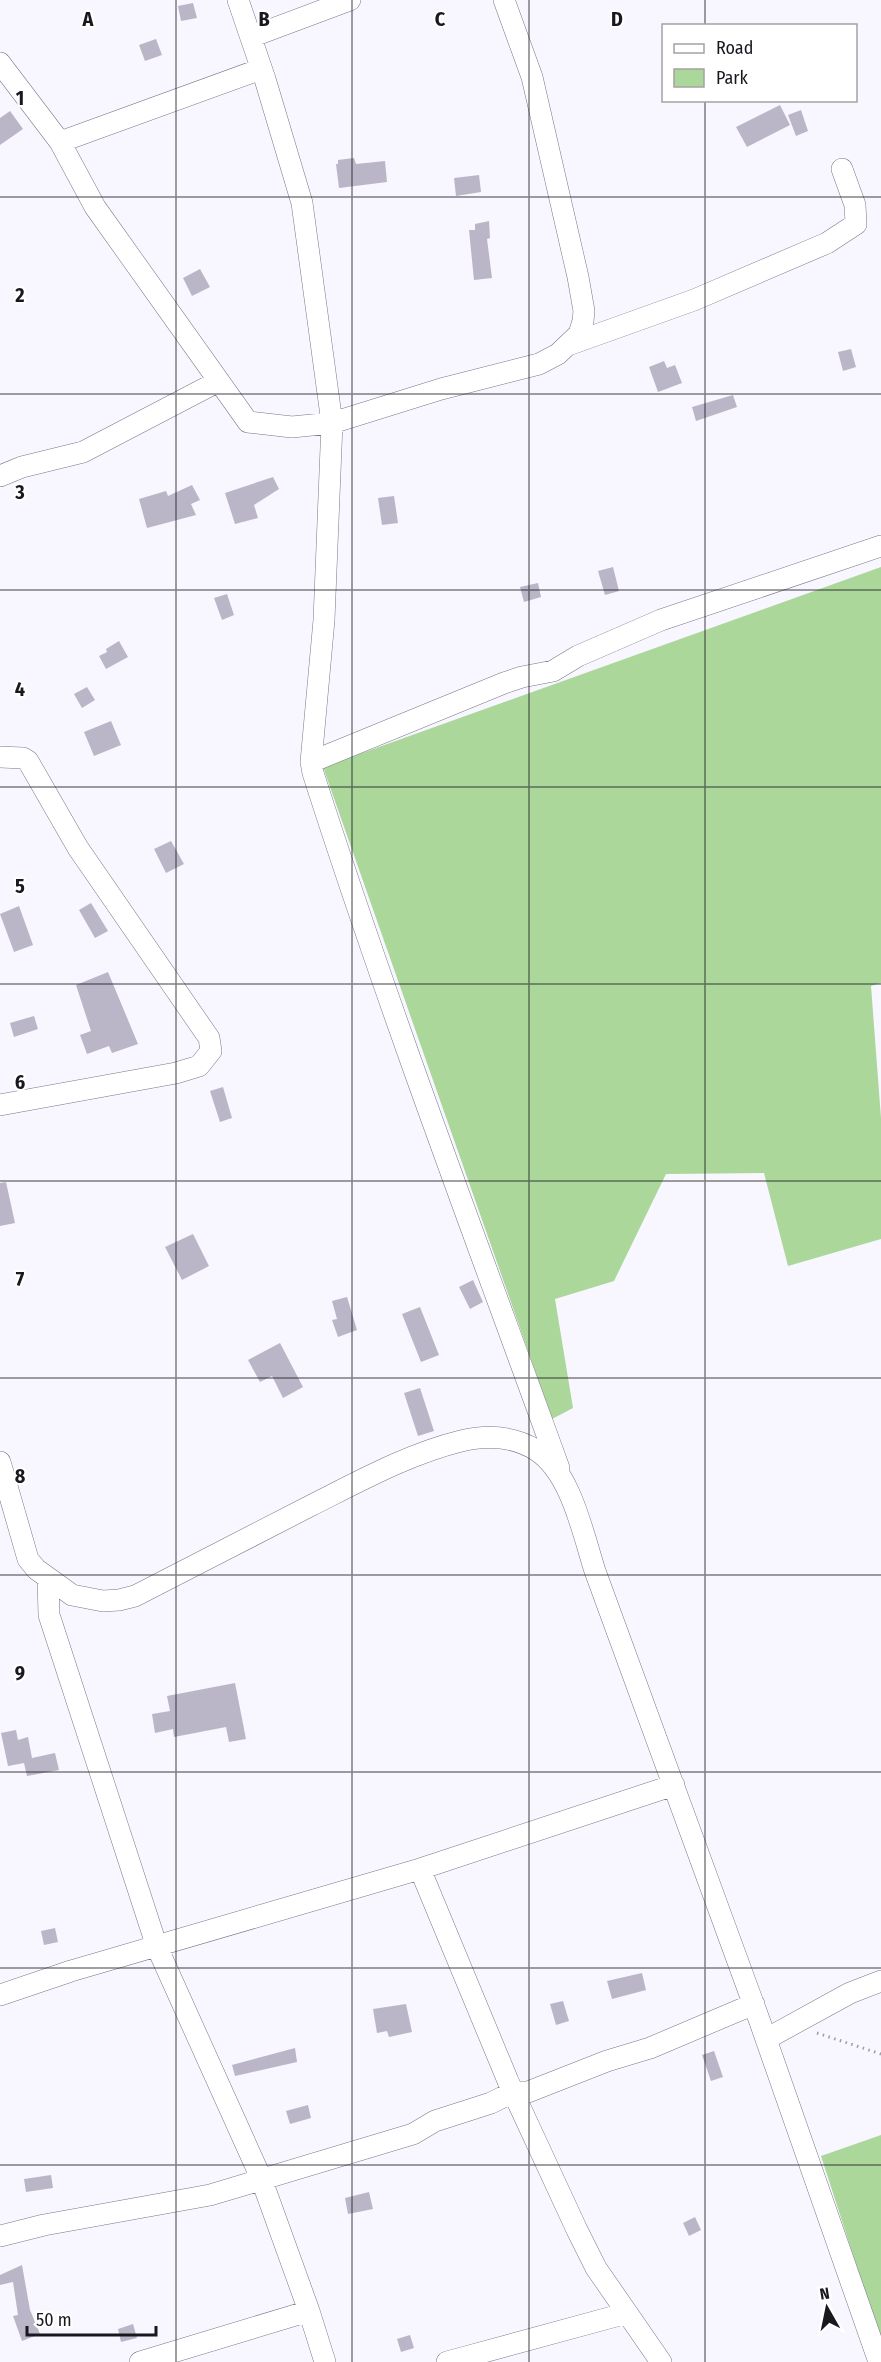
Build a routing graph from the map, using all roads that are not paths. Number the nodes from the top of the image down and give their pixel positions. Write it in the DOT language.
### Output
graph roads {
  1 [pos="238,0"];
  2 [pos="350,0"];
  3 [pos="504,0"];
  4 [pos="251,37"];
  5 [pos="0,63"];
  6 [pos="261,69"];
  7 [pos="60,142"];
  8 [pos="842,169"];
  9 [pos="571,344"];
  10 [pos="219,381"];
  11 [pos="332,423"];
  12 [pos="0,476"];
  13 [pos="881,546"];
  14 [pos="0,757"];
  15 [pos="311,762"];
  16 [pos="0,1105"];
  17 [pos="0,1462"];
  18 [pos="564,1484"];
  19 [pos="5,1496"];
  20 [pos="48,1579"];
  21 [pos="674,1785"];
  22 [pos="420,1869"];
  23 [pos="157,1947"];
  24 [pos="881,1981"];
  25 [pos="0,1995"];
  26 [pos="754,2004"];
  27 [pos="766,2039"];
  28 [pos="513,2092"];
  29 [pos="261,2178"];
  30 [pos="0,2236"];
  31 [pos="309,2311"];
  32 [pos="627,2313"];
  33 [pos="140,2362"];
  34 [pos="325,2362"];
  35 [pos="447,2362"];
  36 [pos="661,2362"];
  37 [pos="879,2362"];
  1 -- 4 [label="street"];
  2 -- 4 [label="street"];
  3 -- 9 [label="street"];
  4 -- 6 [label="street"];
  5 -- 7 [label="street"];
  6 -- 7 [label="street"];
  6 -- 11 [label="street"];
  7 -- 10 [label="street"];
  8 -- 9 [label="street"];
  9 -- 11 [label="street"];
  10 -- 11 [label="street"];
  10 -- 12 [label="street"];
  11 -- 15 [label="street"];
  13 -- 15 [label="street"];
  14 -- 16 [label="street"];
  15 -- 18 [label="street"];
  17 -- 19 [label="street"];
  18 -- 20 [label="street"];
  18 -- 21 [label="street"];
  19 -- 20 [label="street"];
  20 -- 23 [label="street"];
  21 -- 22 [label="street"];
  21 -- 26 [label="street"];
  22 -- 23 [label="street"];
  22 -- 28 [label="street"];
  23 -- 25 [label="street"];
  23 -- 29 [label="street"];
  24 -- 27 [label="street"];
  26 -- 27 [label="street"];
  26 -- 28 [label="street"];
  27 -- 37 [label="street"];
  28 -- 29 [label="street"];
  28 -- 32 [label="street"];
  29 -- 30 [label="street"];
  29 -- 31 [label="street"];
  31 -- 33 [label="street"];
  31 -- 34 [label="street"];
  32 -- 35 [label="street"];
  32 -- 36 [label="street"];
}
